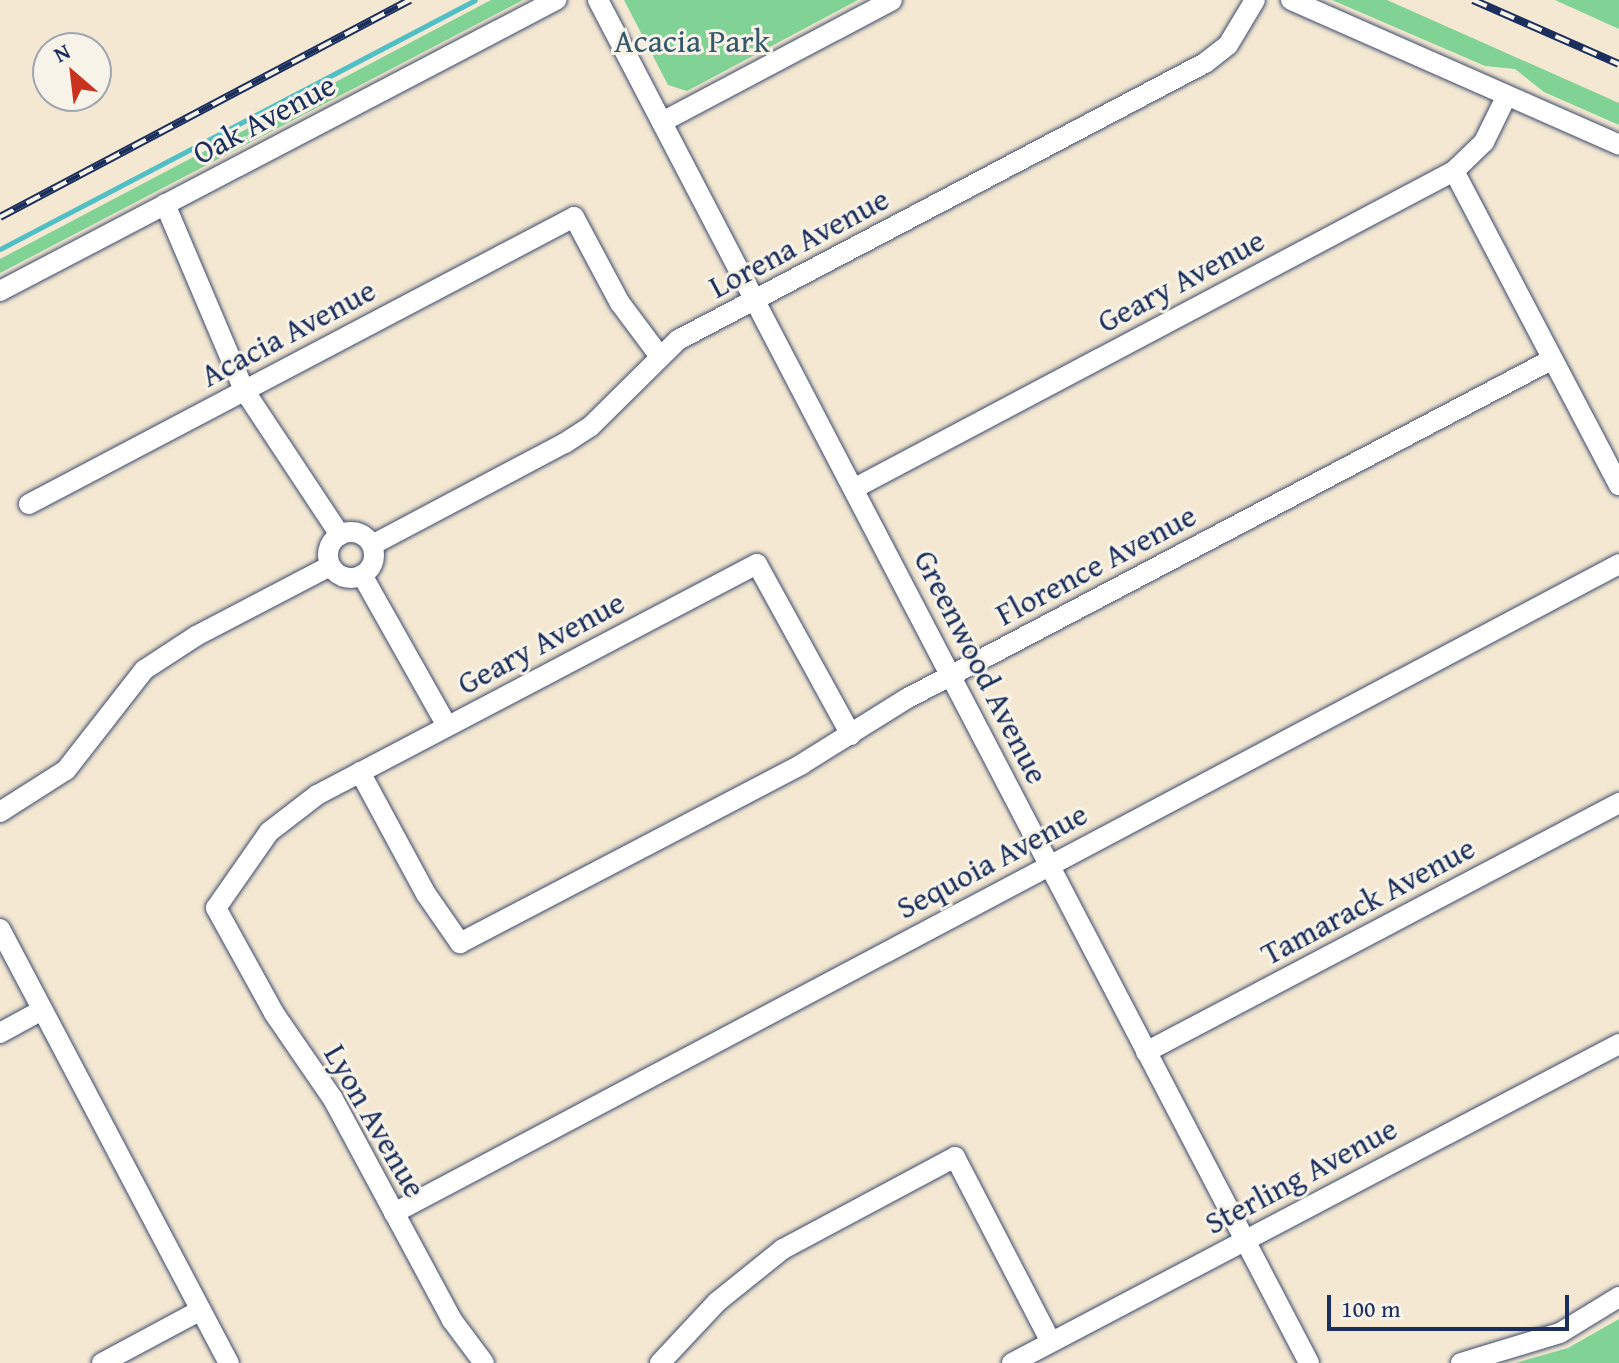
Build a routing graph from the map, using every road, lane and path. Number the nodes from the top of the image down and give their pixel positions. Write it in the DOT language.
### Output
graph roads {
  1 [pos="556,0"];
  2 [pos="598,0"];
  3 [pos="892,0"];
  4 [pos="1255,0"];
  5 [pos="1291,0"];
  6 [pos="1506,97"];
  7 [pos="662,122"];
  8 [pos="1619,145"];
  9 [pos="1454,171"];
  10 [pos="165,204"];
  11 [pos="0,291"];
  12 [pos="757,299"];
  13 [pos="658,354"];
  14 [pos="1551,360"];
  15 [pos="244,390"];
  16 [pos="1614,460"];
  17 [pos="1619,485"];
  18 [pos="855,488"];
  19 [pos="29,504"];
  20 [pos="340,535"];
  21 [pos="372,545"];
  22 [pos="1619,564"];
  23 [pos="330,566"];
  24 [pos="362,575"];
  25 [pos="952,675"];
  26 [pos="447,726"];
  27 [pos="851,735"];
  28 [pos="360,772"];
  29 [pos="1619,803"];
  30 [pos="0,812"];
  31 [pos="1048,865"];
  32 [pos="216,908"];
  33 [pos="0,929"];
  34 [pos="42,1010"];
  35 [pos="0,1033"];
  36 [pos="1619,1044"];
  37 [pos="1146,1052"];
  38 [pos="394,1213"];
  39 [pos="1244,1240"];
  40 [pos="1619,1297"];
  41 [pos="201,1310"];
  42 [pos="1051,1342"];
  43 [pos="102,1363"];
  44 [pos="229,1363"];
  45 [pos="484,1363"];
  46 [pos="660,1363"];
  47 [pos="1012,1363"];
  48 [pos="1309,1363"];
  49 [pos="1461,1363"];
  1 -- 10 [label="street, Oak Avenue"];
  2 -- 7 [label="street, Greenwood Avenue"];
  3 -- 7 [label="street"];
  4 -- 12 [label="street, Lorena Avenue"];
  5 -- 6 [label="street"];
  6 -- 8 [label="street"];
  6 -- 9 [label="street, Geary Avenue"];
  7 -- 12 [label="street, Greenwood Avenue"];
  9 -- 14 [label="street"];
  9 -- 18 [label="street, Geary Avenue"];
  10 -- 11 [label="street, Oak Avenue"];
  10 -- 15 [label="street"];
  12 -- 13 [label="street, Lorena Avenue"];
  12 -- 18 [label="street, Greenwood Avenue"];
  13 -- 15 [label="street, Acacia Avenue"];
  13 -- 21 [label="street, Lorena Avenue"];
  14 -- 16 [label="street"];
  14 -- 25 [label="street, Florence Avenue"];
  15 -- 19 [label="street, Acacia Avenue"];
  15 -- 20 [label="street"];
  16 -- 17 [label="street"];
  18 -- 25 [label="street, Greenwood Avenue"];
  20 -- 21 [label="street"];
  20 -- 23 [label="street"];
  21 -- 24 [label="street"];
  22 -- 31 [label="street, Sequoia Avenue"];
  23 -- 24 [label="street"];
  23 -- 30 [label="street"];
  24 -- 26 [label="street"];
  25 -- 27 [label="street, Florence Avenue"];
  25 -- 31 [label="street, Greenwood Avenue"];
  26 -- 27 [label="street, Geary Avenue"];
  26 -- 28 [label="street, Geary Avenue"];
  27 -- 28 [label="street, Florence Avenue"];
  28 -- 32 [label="street, Geary Avenue"];
  29 -- 37 [label="street, Tamarack Avenue"];
  31 -- 37 [label="street, Greenwood Avenue"];
  31 -- 38 [label="street, Sequoia Avenue"];
  32 -- 38 [label="street, Lyon Avenue"];
  33 -- 34 [label="street"];
  34 -- 35 [label="street"];
  34 -- 41 [label="street"];
  36 -- 39 [label="street, Sterling Avenue"];
  37 -- 39 [label="street, Greenwood Avenue"];
  38 -- 45 [label="street, Lyon Avenue"];
  39 -- 42 [label="street, Sterling Avenue"];
  39 -- 48 [label="street, Greenwood Avenue"];
  40 -- 49 [label="street"];
  41 -- 43 [label="street"];
  41 -- 44 [label="street"];
  42 -- 46 [label="street"];
  42 -- 47 [label="street, Sterling Avenue"];
}
